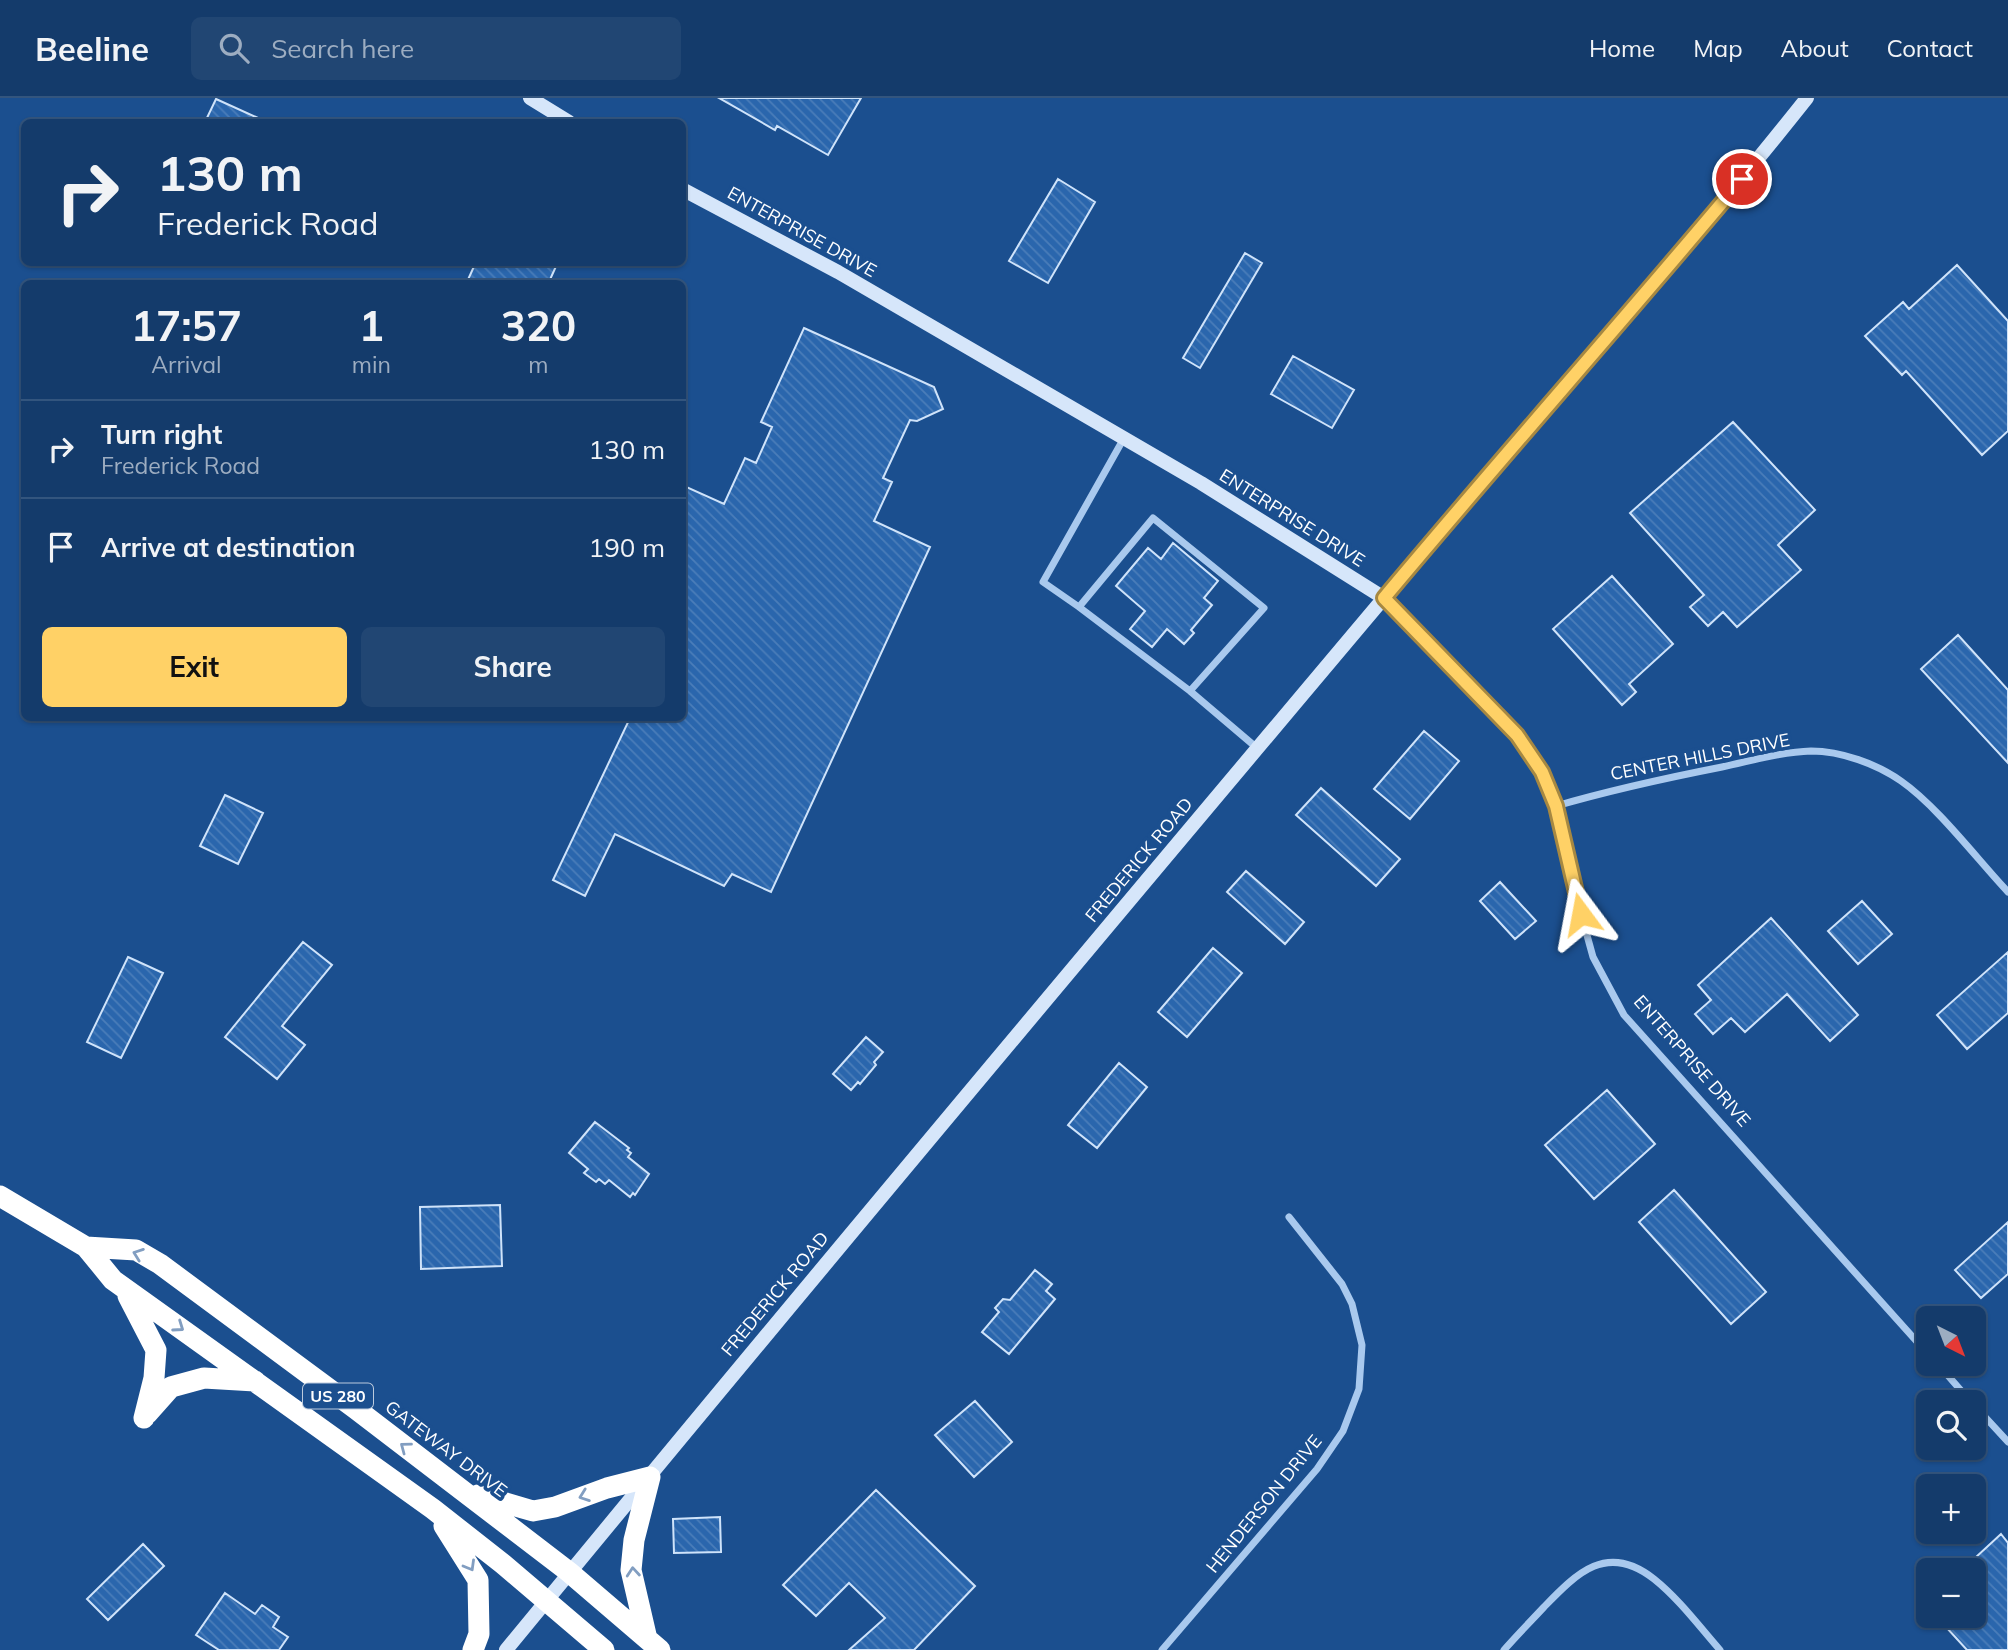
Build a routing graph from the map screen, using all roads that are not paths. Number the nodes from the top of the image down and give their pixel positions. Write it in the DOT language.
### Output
graph roads {
  1 [pos="530,98"];
  2 [pos="1807,98"];
  3 [pos="564,119"];
  4 [pos="686,191"];
  5 [pos="1124,438"];
  6 [pos="1384,598"];
  7 [pos="1079,607"];
  8 [pos="1190,691"];
  9 [pos="1258,748"];
  10 [pos="1556,806"];
  11 [pos="2008,892"];
  12 [pos="0,1196"];
  13 [pos="1289,1217"];
  14 [pos="86,1247"];
  15 [pos="123,1288"];
  16 [pos="1916,1341"];
  17 [pos="1949,1376"];
  18 [pos="255,1381"];
  19 [pos="1961,1390"];
  20 [pos="1986,1417"];
  21 [pos="2008,1442"];
  22 [pos="650,1477"];
  23 [pos="460,1488"];
  24 [pos="433,1509"];
  25 [pos="569,1572"];
  26 [pos="546,1601"];
  27 [pos="653,1644"];
  28 [pos="473,1650"];
  29 [pos="506,1650"];
  30 [pos="604,1650"];
  31 [pos="1162,1650"];
  32 [pos="1504,1650"];
  33 [pos="1720,1650"];
  1 -- 3 [label="main road"];
  2 -- 6 [label="main road, FREDERICK ROAD"];
  4 -- 5 [label="main road, ENTERPRISE DRIVE"];
  5 -- 6 [label="main road, ENTERPRISE DRIVE"];
  5 -- 7 [label="street"];
  6 -- 9 [label="main road, FREDERICK ROAD"];
  6 -- 10 [label="street, ENTERPRISE DRIVE"];
  7 -- 8 [label="street"];
  7 -- 8 [label="street"];
  8 -- 9 [label="street"];
  9 -- 22 [label="main road, FREDERICK ROAD"];
  10 -- 11 [label="street, CENTER HILLS DRIVE"];
  10 -- 16 [label="street, ENTERPRISE DRIVE"];
  12 -- 14 [label="highway, GATEWAY DRIVE / US 280"];
  13 -- 31 [label="street, HENDERSON DRIVE"];
  14 -- 15 [label="highway, GATEWAY DRIVE / US 280"];
  23 -- 14 [label="highway, GATEWAY DRIVE / US 280, one-way"];
  15 -- 18 [label="highway, GATEWAY DRIVE / US 280, one-way"];
  15 -- 18 [label="highway"];
  17 -- 19 [label="street"];
  18 -- 24 [label="highway, GATEWAY DRIVE / US 280"];
  20 -- 21 [label="street"];
  22 -- 23 [label="highway, one-way"];
  22 -- 25 [label="main road, FREDERICK ROAD"];
  27 -- 22 [label="highway, one-way"];
  23 -- 25 [label="highway, GATEWAY DRIVE / US 280"];
  24 -- 26 [label="highway, GATEWAY DRIVE / US 280"];
  24 -- 28 [label="highway, one-way"];
  25 -- 26 [label="main road, FREDERICK ROAD"];
  25 -- 27 [label="highway, GATEWAY DRIVE / US 280"];
  26 -- 29 [label="main road, FREDERICK ROAD"];
  26 -- 30 [label="highway, GATEWAY DRIVE / US 280"];
  32 -- 33 [label="street"];
}
